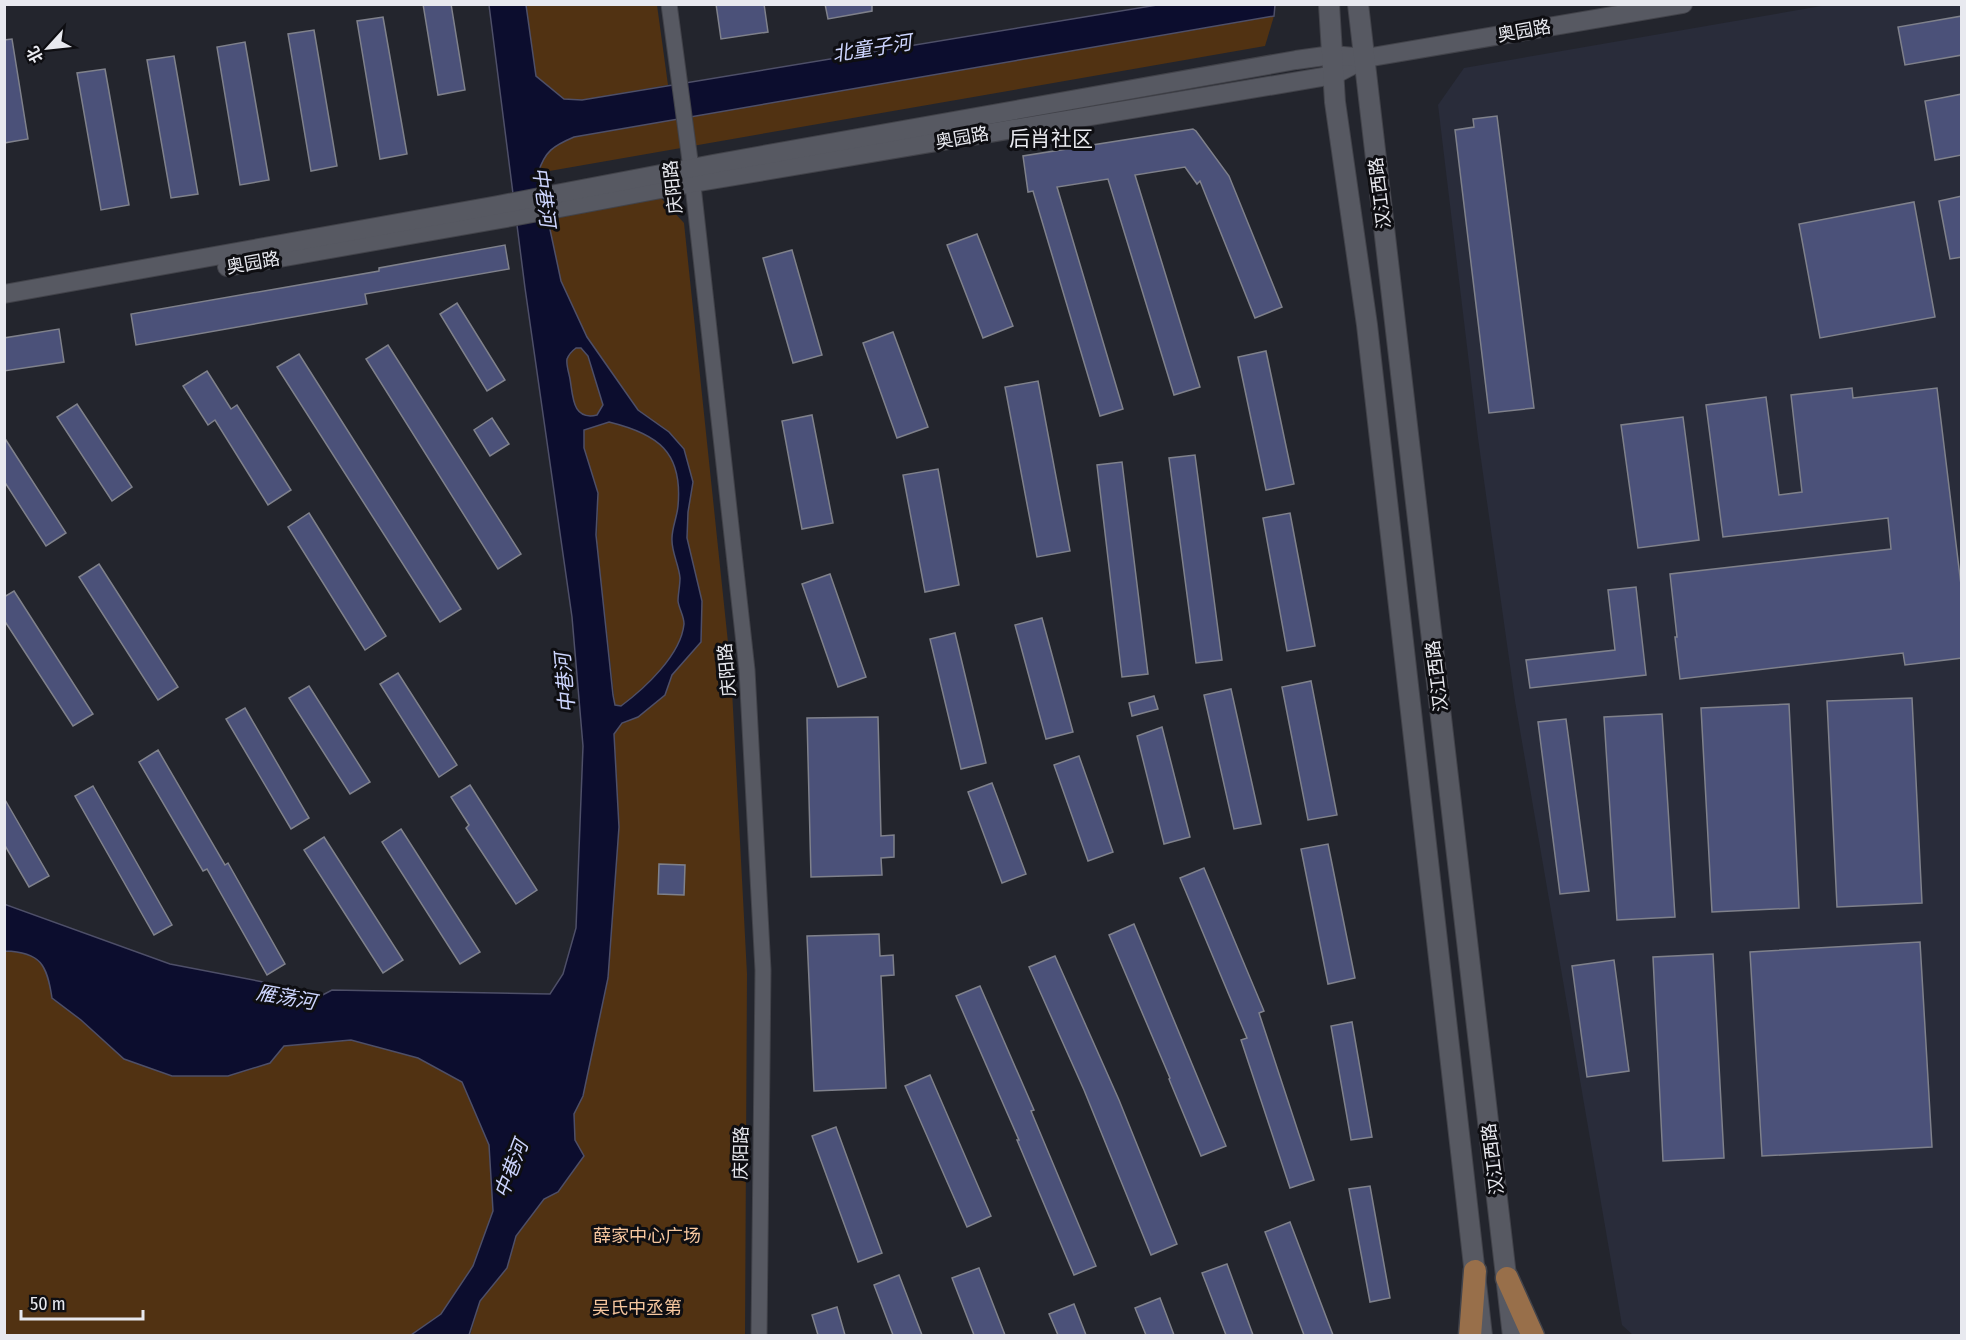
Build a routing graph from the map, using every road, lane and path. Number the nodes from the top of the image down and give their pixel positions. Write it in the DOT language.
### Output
graph roads {
  1 [pos="669,4"];
  2 [pos="1683,4"];
  3 [pos="1359,10"];
  4 [pos="1330,12"];
  5 [pos="1332,55"];
  6 [pos="1366,58"];
  7 [pos="1334,75"];
  8 [pos="692,176"];
  9 [pos="499,212"];
  10 [pos="4,294"];
  11 [pos="4,306"];
  12 [pos="1475,1271"];
  13 [pos="1506,1278"];
  14 [pos="759,1335"];
  15 [pos="1470,1335"];
  16 [pos="1482,1335"];
  17 [pos="1513,1335"];
  18 [pos="1533,1335"];
  1 -- 8 [label="street, 庆阳路"];
  2 -- 6 [label="street, 奥园路"];
  3 -- 6 [label="main road, 汉江西路"];
  4 -- 5 [label="main road, 汉江西路"];
  5 -- 6 [label="street, 奥园路"];
  5 -- 7 [label="main road, 汉江西路"];
  5 -- 8 [label="street, 奥园路"];
  6 -- 7 [label="street, 奥园路"];
  6 -- 13 [label="main road, 汉江西路"];
  7 -- 8 [label="street, 奥园路"];
  7 -- 12 [label="main road, 汉江西路"];
  8 -- 9 [label="street, 奥园路"];
  8 -- 14 [label="street, 庆阳路"];
  9 -- 10 [label="street, 奥园路"];
  9 -- 11 [label="street, 奥园路"];
  12 -- 15 [label="main road"];
  12 -- 16 [label="main road, 汉江西路"];
  13 -- 17 [label="main road, 汉江西路"];
  13 -- 18 [label="main road"];
}
